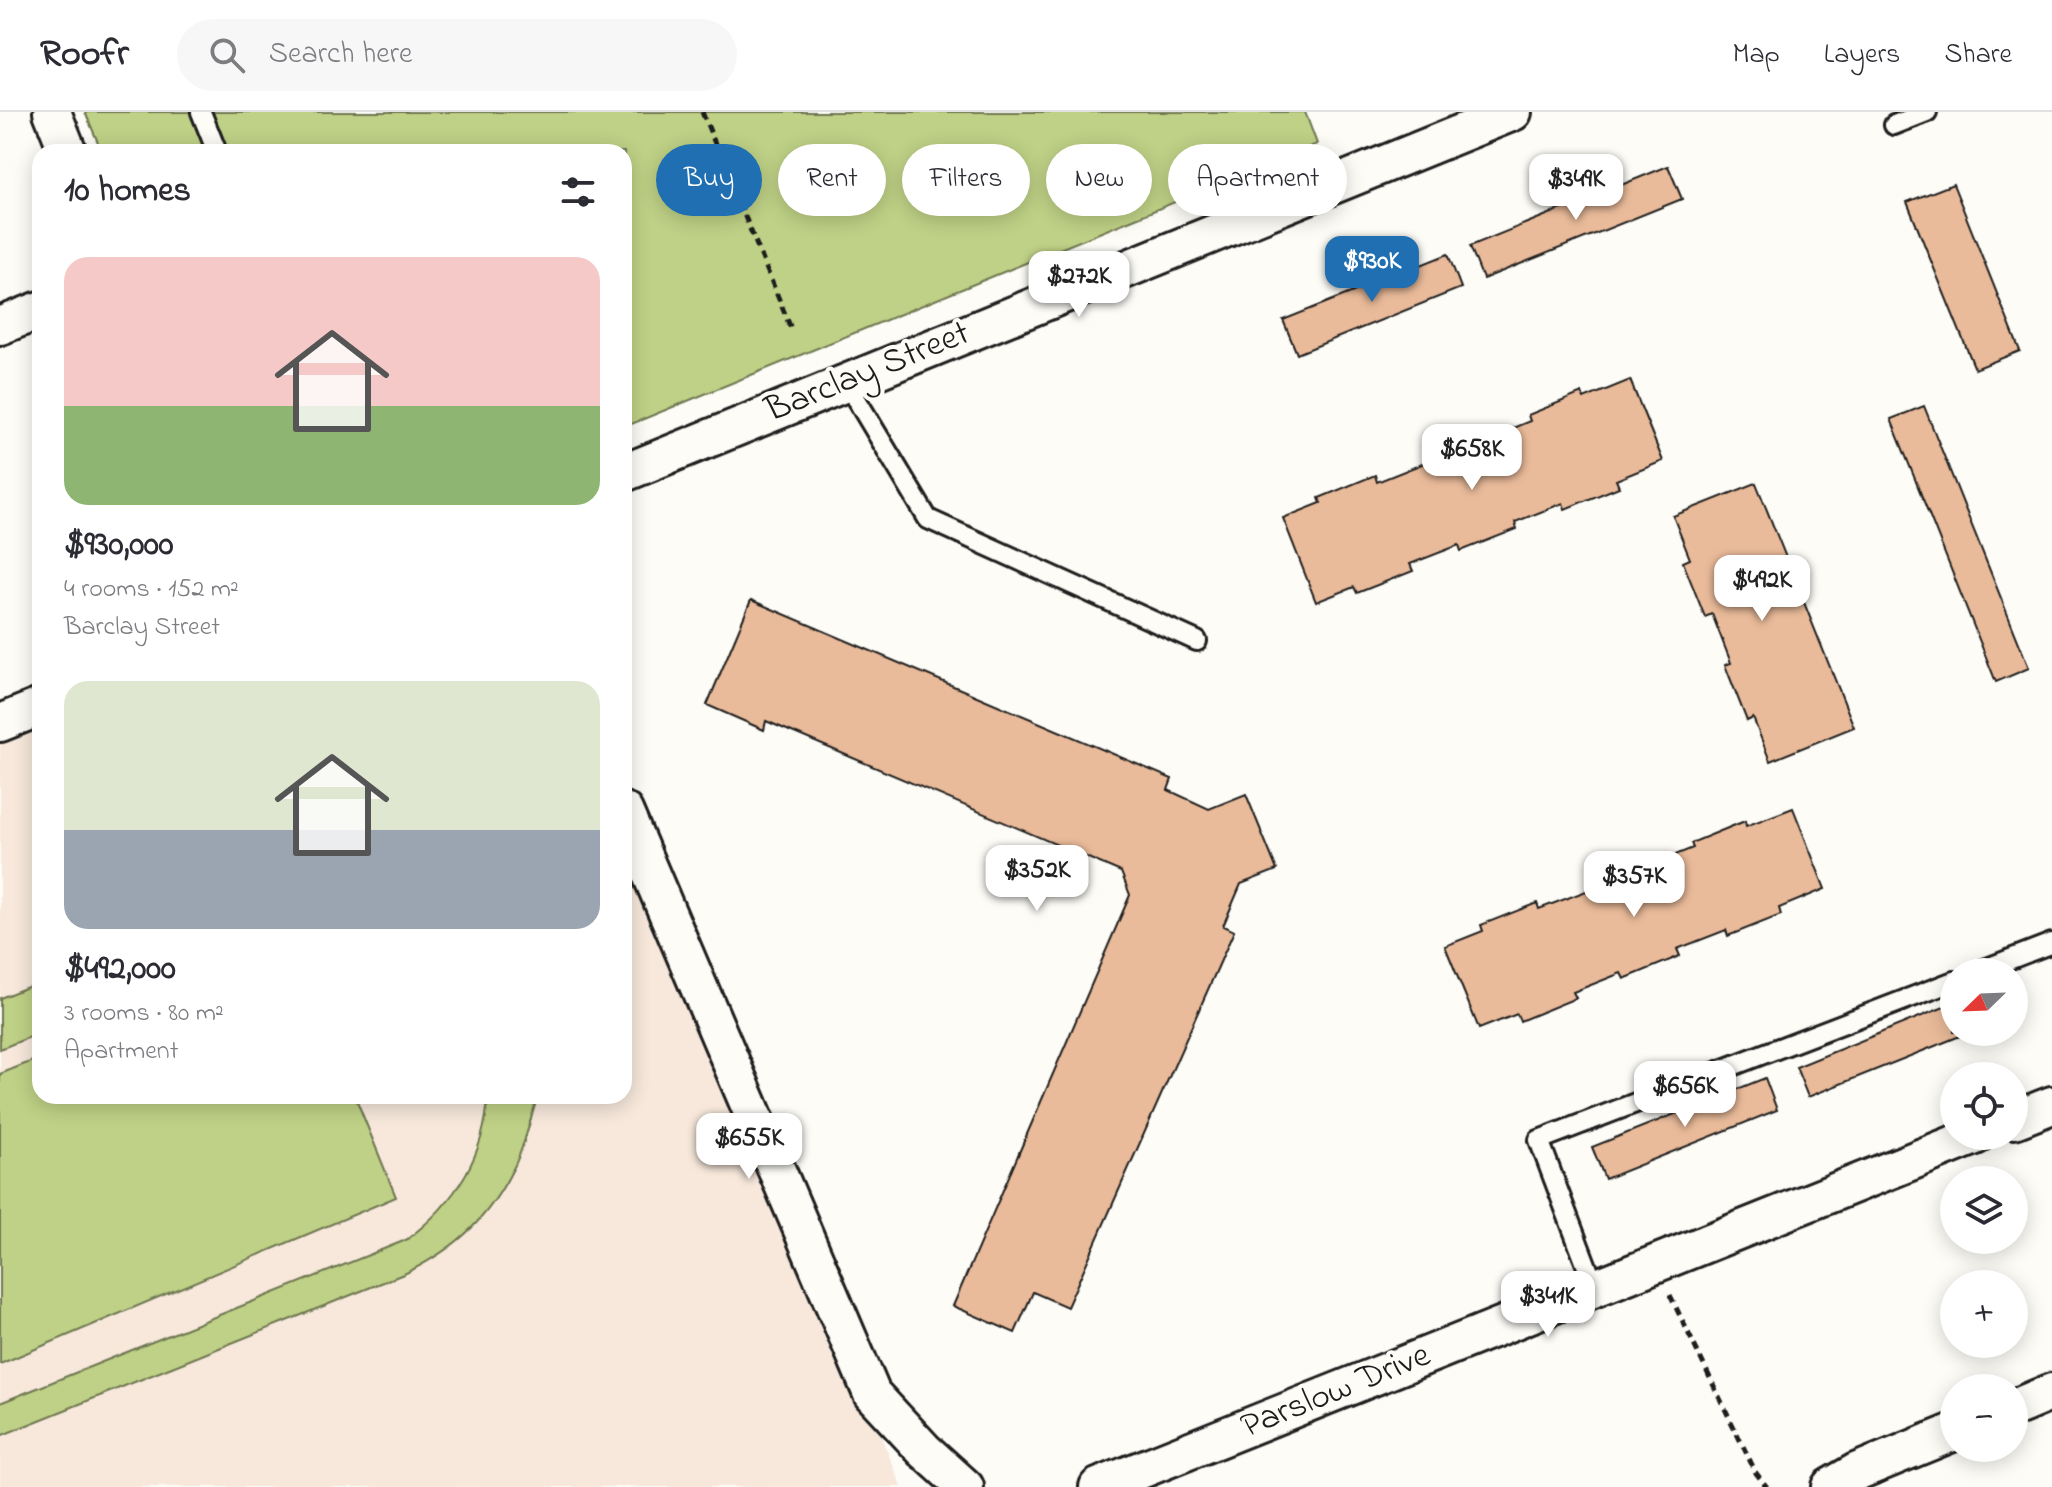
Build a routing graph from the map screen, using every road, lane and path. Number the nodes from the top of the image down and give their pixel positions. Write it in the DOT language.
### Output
graph roads {
  1 [pos="52,112"];
  2 [pos="201,112"];
  3 [pos="702,112"];
  4 [pos="1513,112"];
  5 [pos="1927,112"];
  6 [pos="1894,125"];
  7 [pos="65,144"];
  8 [pos="214,144"];
  9 [pos="32,313"];
  10 [pos="0,326"];
  11 [pos="792,331"];
  12 [pos="846,382"];
  13 [pos="632,470"];
  14 [pos="1197,641"];
  15 [pos="32,710"];
  16 [pos="0,723"];
  17 [pos="632,830"];
  18 [pos="2052,943"];
  19 [pos="2013,958"];
  20 [pos="1940,986"];
  21 [pos="2052,1105"];
  22 [pos="2028,1114"];
  23 [pos="1940,1150"];
  24 [pos="1655,1264"];
  25 [pos="1595,1288"];
  26 [pos="2052,1392"];
  27 [pos="2028,1402"];
  28 [pos="1940,1438"];
  29 [pos="965,1487"];
  30 [pos="1098,1487"];
  31 [pos="1767,1487"];
  32 [pos="1830,1487"];
  1 -- 7 [label="street"];
  2 -- 8 [label="lane"];
  3 -- 11 [label="path"];
  4 -- 12 [label="street, Barclay Street"];
  5 -- 6 [label="lane"];
  9 -- 10 [label="street"];
  12 -- 13 [label="street, Barclay Street"];
  12 -- 14 [label="lane"];
  15 -- 16 [label="street"];
  17 -- 29 [label="street"];
  18 -- 19 [label="lane"];
  20 -- 25 [label="lane"];
  21 -- 22 [label="street"];
  23 -- 24 [label="street, Parslow Drive"];
  24 -- 25 [label="street, Parslow Drive"];
  24 -- 31 [label="path"];
  25 -- 30 [label="street, Parslow Drive"];
  26 -- 27 [label="street"];
  28 -- 32 [label="street"];
}
